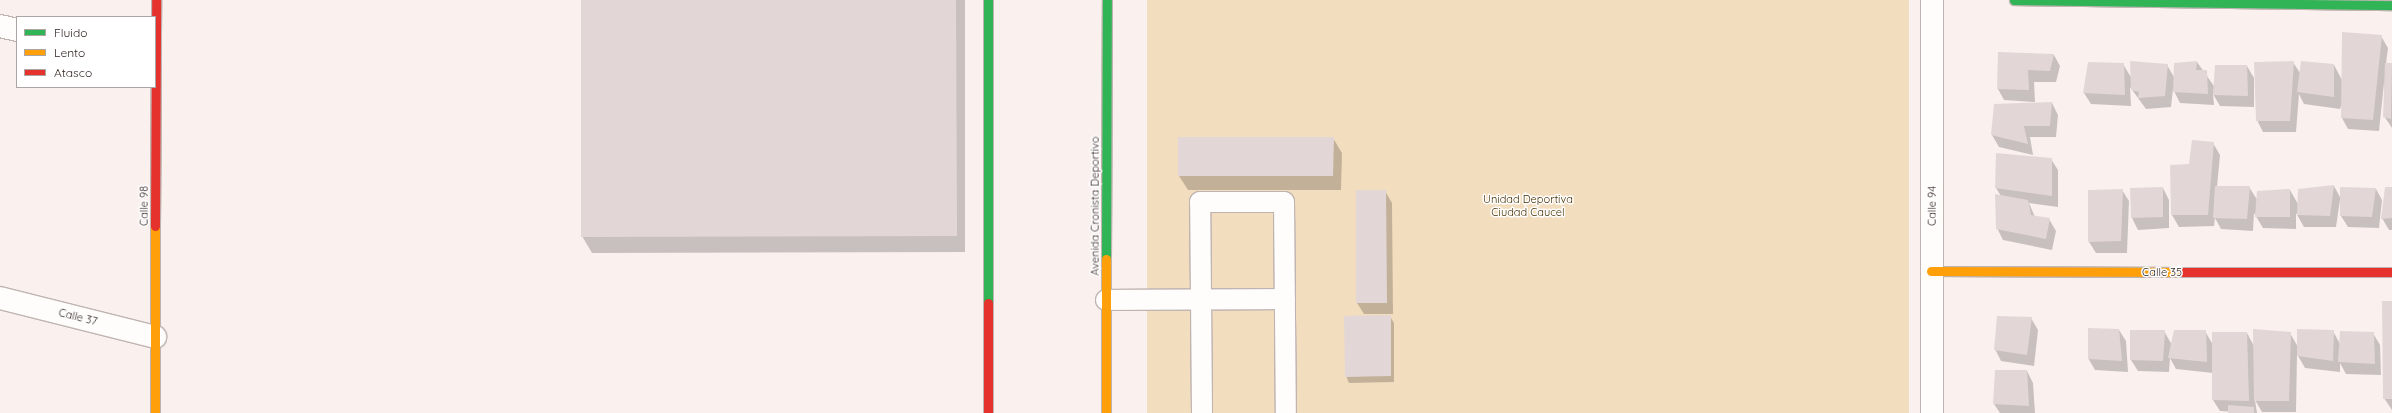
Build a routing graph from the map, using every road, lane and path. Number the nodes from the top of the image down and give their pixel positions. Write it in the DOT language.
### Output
graph roads {
  1 [pos="156,0"];
  2 [pos="988,0"];
  3 [pos="1107,0"];
  4 [pos="1932,0"];
  5 [pos="2014,0"];
  6 [pos="2392,5"];
  7 [pos="0,26"];
  8 [pos="16,30"];
  9 [pos="156,65"];
  10 [pos="156,88"];
  11 [pos="1932,271"];
  12 [pos="2392,272"];
  13 [pos="0,298"];
  14 [pos="1285,299"];
  15 [pos="1106,300"];
  16 [pos="1201,300"];
  17 [pos="155,337"];
  18 [pos="155,413"];
  19 [pos="988,413"];
  20 [pos="1106,413"];
  21 [pos="1202,413"];
  22 [pos="1286,413"];
  23 [pos="1932,413"];
  1 -- 9 [label="street, Calle 98"];
  2 -- 19 [label="street"];
  3 -- 15 [label="street, Avenida Cronista Deportivo"];
  4 -- 11 [label="street, Calle 94"];
  5 -- 6 [label="street"];
  7 -- 8 [label="street"];
  10 -- 17 [label="street, Calle 98"];
  11 -- 12 [label="street, Calle 35"];
  11 -- 23 [label="street, Calle 94"];
  13 -- 17 [label="street, Calle 37"];
  14 -- 16 [label="lane"];
  14 -- 16 [label="lane"];
  14 -- 22 [label="lane"];
  15 -- 16 [label="lane"];
  15 -- 20 [label="street, Avenida Cronista Deportivo"];
  16 -- 21 [label="lane"];
  17 -- 18 [label="street, Calle 98"];
}
